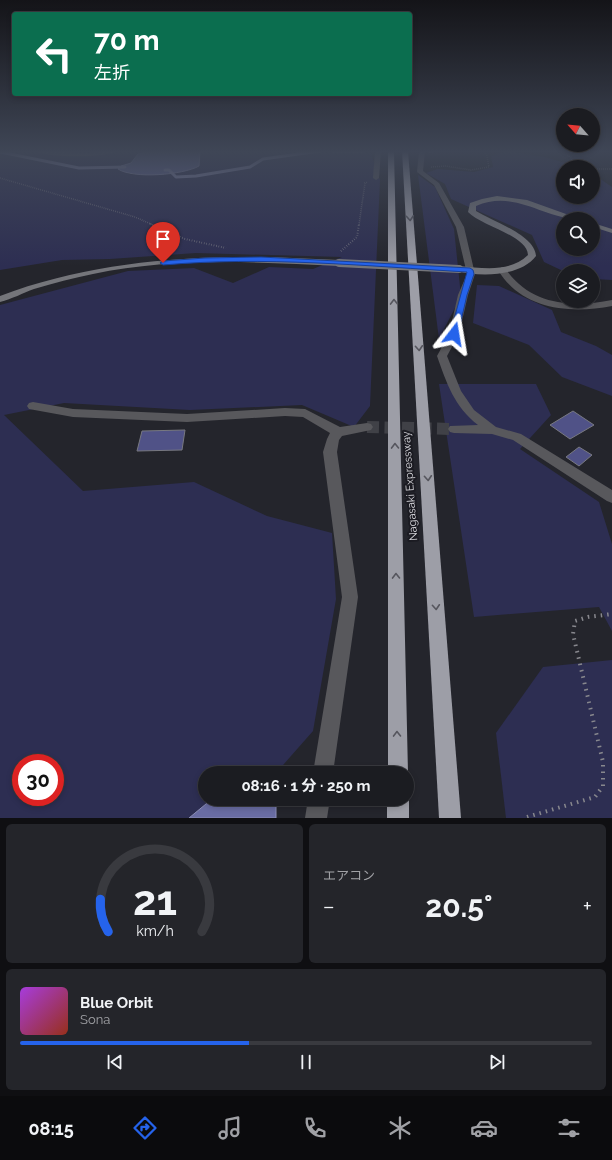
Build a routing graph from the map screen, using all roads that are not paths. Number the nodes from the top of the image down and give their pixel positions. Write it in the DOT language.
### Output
graph roads {
  1 [pos="392,189"];
  2 [pos="408,189"];
  3 [pos="440,189"];
  4 [pos="556,212"];
  5 [pos="600,227"];
  6 [pos="612,231"];
  7 [pos="464,270"];
  8 [pos="502,270"];
  9 [pos="0,298"];
  10 [pos="612,303"];
  11 [pos="33,406"];
  12 [pos="367,427"];
  13 [pos="454,428"];
  14 [pos="492,430"];
  15 [pos="338,432"];
  16 [pos="612,497"];
  17 [pos="324,766"];
  18 [pos="398,766"];
  19 [pos="318,806"];
  20 [pos="398,806"];
  21 [pos="316,818"];
  22 [pos="398,818"];
  23 [pos="450,818"];
  18 -- 1 [label="highway, Nagasaki Expressway, one-way"];
  2 -- 23 [label="highway, Nagasaki Expressway, one-way"];
  3 -- 7 [label="street"];
  4 -- 8 [label="street"];
  5 -- 6 [label="street"];
  7 -- 8 [label="street"];
  7 -- 9 [label="street, bridge"];
  7 -- 14 [label="street"];
  8 -- 10 [label="street"];
  11 -- 15 [label="street"];
  12 -- 15 [label="street"];
  13 -- 14 [label="street"];
  14 -- 16 [label="street"];
  15 -- 17 [label="street"];
  19 -- 21 [label="street"];
  20 -- 22 [label="highway"];
}
